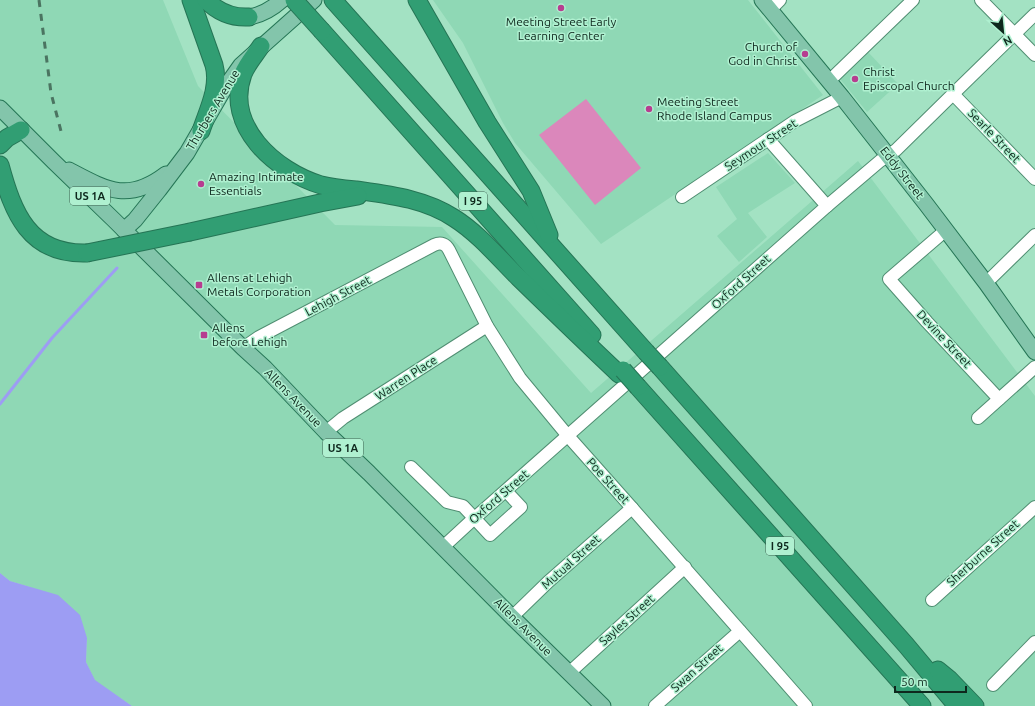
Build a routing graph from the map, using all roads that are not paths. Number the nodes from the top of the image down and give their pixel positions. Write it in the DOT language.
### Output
graph roads {
  1 [pos="191,0"];
  2 [pos="206,0"];
  3 [pos="282,0"];
  4 [pos="294,0"];
  5 [pos="314,0"];
  6 [pos="417,0"];
  7 [pos="420,0"];
  8 [pos="913,0"];
  9 [pos="981,0"];
  10 [pos="771,3"];
  11 [pos="339,6"];
  12 [pos="1035,14"];
  13 [pos="249,17"];
  14 [pos="429,19"];
  15 [pos="1015,35"];
  16 [pos="261,46"];
  17 [pos="1035,55"];
  18 [pos="829,81"];
  19 [pos="953,94"];
  20 [pos="842,97"];
  21 [pos="0,108"];
  22 [pos="21,130"];
  23 [pos="201,131"];
  24 [pos="768,139"];
  25 [pos="0,144"];
  26 [pos="888,156"];
  27 [pos="54,162"];
  28 [pos="180,164"];
  29 [pos="0,165"];
  30 [pos="1035,179"];
  31 [pos="394,196"];
  32 [pos="682,197"];
  33 [pos="827,206"];
  34 [pos="124,230"];
  35 [pos="946,230"];
  36 [pos="1035,235"];
  37 [pos="434,245"];
  38 [pos="553,246"];
  39 [pos="986,283"];
  40 [pos="487,326"];
  41 [pos="242,348"];
  42 [pos="1035,352"];
  43 [pos="1035,367"];
  44 [pos="621,372"];
  45 [pos="999,399"];
  46 [pos="978,418"];
  47 [pos="326,432"];
  48 [pos="568,436"];
  49 [pos="411,467"];
  50 [pos="506,491"];
  51 [pos="1035,507"];
  52 [pos="632,508"];
  53 [pos="474,518"];
  54 [pos="443,547"];
  55 [pos="685,567"];
  56 [pos="932,600"];
  57 [pos="512,617"];
  58 [pos="740,631"];
  59 [pos="1035,642"];
  60 [pos="906,645"];
  61 [pos="569,673"];
  62 [pos="993,685"];
  63 [pos="603,706"];
  64 [pos="655,706"];
  65 [pos="806,706"];
  66 [pos="922,706"];
  67 [pos="957,706"];
  68 [pos="975,706"];
  1 -- 23 [label="highway"];
  2 -- 13 [label="highway"];
  3 -- 13 [label="main road"];
  4 -- 44 [label="highway, I 95, bridge"];
  5 -- 16 [label="main road, Thurbers Avenue"];
  6 -- 14 [label="highway"];
  7 -- 14 [label="highway"];
  8 -- 18 [label="street"];
  9 -- 15 [label="street"];
  10 -- 18 [label="main road, Eddy Street"];
  11 -- 38 [label="highway, I 95"];
  12 -- 15 [label="street, Oxford Street"];
  14 -- 38 [label="highway"];
  15 -- 17 [label="street"];
  15 -- 19 [label="street, Oxford Street"];
  16 -- 23 [label="main road, Thurbers Avenue"];
  16 -- 31 [label="highway"];
  18 -- 20 [label="main road, Eddy Street"];
  19 -- 26 [label="street, Oxford Street"];
  19 -- 30 [label="street, Searle Street"];
  20 -- 24 [label="street, Seymour Street"];
  20 -- 26 [label="main road, Eddy Street"];
  21 -- 22 [label="main road, Allens Avenue / US 1A"];
  22 -- 25 [label="highway"];
  22 -- 27 [label="main road, Allens Avenue / US 1A"];
  23 -- 28 [label="main road, Thurbers Avenue"];
  24 -- 32 [label="street, Seymour Street"];
  24 -- 33 [label="street"];
  26 -- 33 [label="street, Oxford Street"];
  26 -- 35 [label="main road, Eddy Street"];
  27 -- 28 [label="main road"];
  27 -- 34 [label="main road, Allens Avenue / US 1A"];
  28 -- 34 [label="main road, Thurbers Avenue"];
  29 -- 31 [label="highway, bridge"];
  31 -- 44 [label="highway"];
  33 -- 48 [label="street, Oxford Street"];
  34 -- 41 [label="main road, Allens Avenue / US 1A"];
  35 -- 39 [label="main road, Eddy Street"];
  35 -- 45 [label="street, Devine Street"];
  36 -- 39 [label="street"];
  37 -- 40 [label="street, Poe Street"];
  37 -- 41 [label="street, Lehigh Street"];
  38 -- 60 [label="highway, I 95, bridge"];
  39 -- 42 [label="main road, Eddy Street"];
  40 -- 47 [label="street, Warren Place"];
  40 -- 48 [label="street, Poe Street"];
  41 -- 47 [label="main road, Allens Avenue / US 1A"];
  43 -- 45 [label="street"];
  44 -- 66 [label="highway, I 95, bridge"];
  45 -- 46 [label="street"];
  47 -- 54 [label="main road, Allens Avenue / US 1A"];
  48 -- 50 [label="street, Oxford Street"];
  48 -- 52 [label="street, Poe Street"];
  49 -- 53 [label="street"];
  50 -- 53 [label="street, Oxford Street"];
  50 -- 53 [label="street"];
  51 -- 56 [label="street, Sherburne Street"];
  52 -- 55 [label="street, Poe Street"];
  52 -- 57 [label="street, Mutual Street"];
  53 -- 54 [label="street, Oxford Street"];
  54 -- 57 [label="main road, Allens Avenue / US 1A"];
  55 -- 58 [label="street, Poe Street"];
  55 -- 61 [label="street, Sayles Street"];
  57 -- 61 [label="main road, Allens Avenue / US 1A"];
  58 -- 64 [label="street, Swan Street"];
  58 -- 65 [label="street, Poe Street"];
  59 -- 62 [label="street"];
  60 -- 67 [label="highway, I 95"];
  60 -- 68 [label="highway"];
  61 -- 63 [label="main road, Allens Avenue / US 1A"];
}
